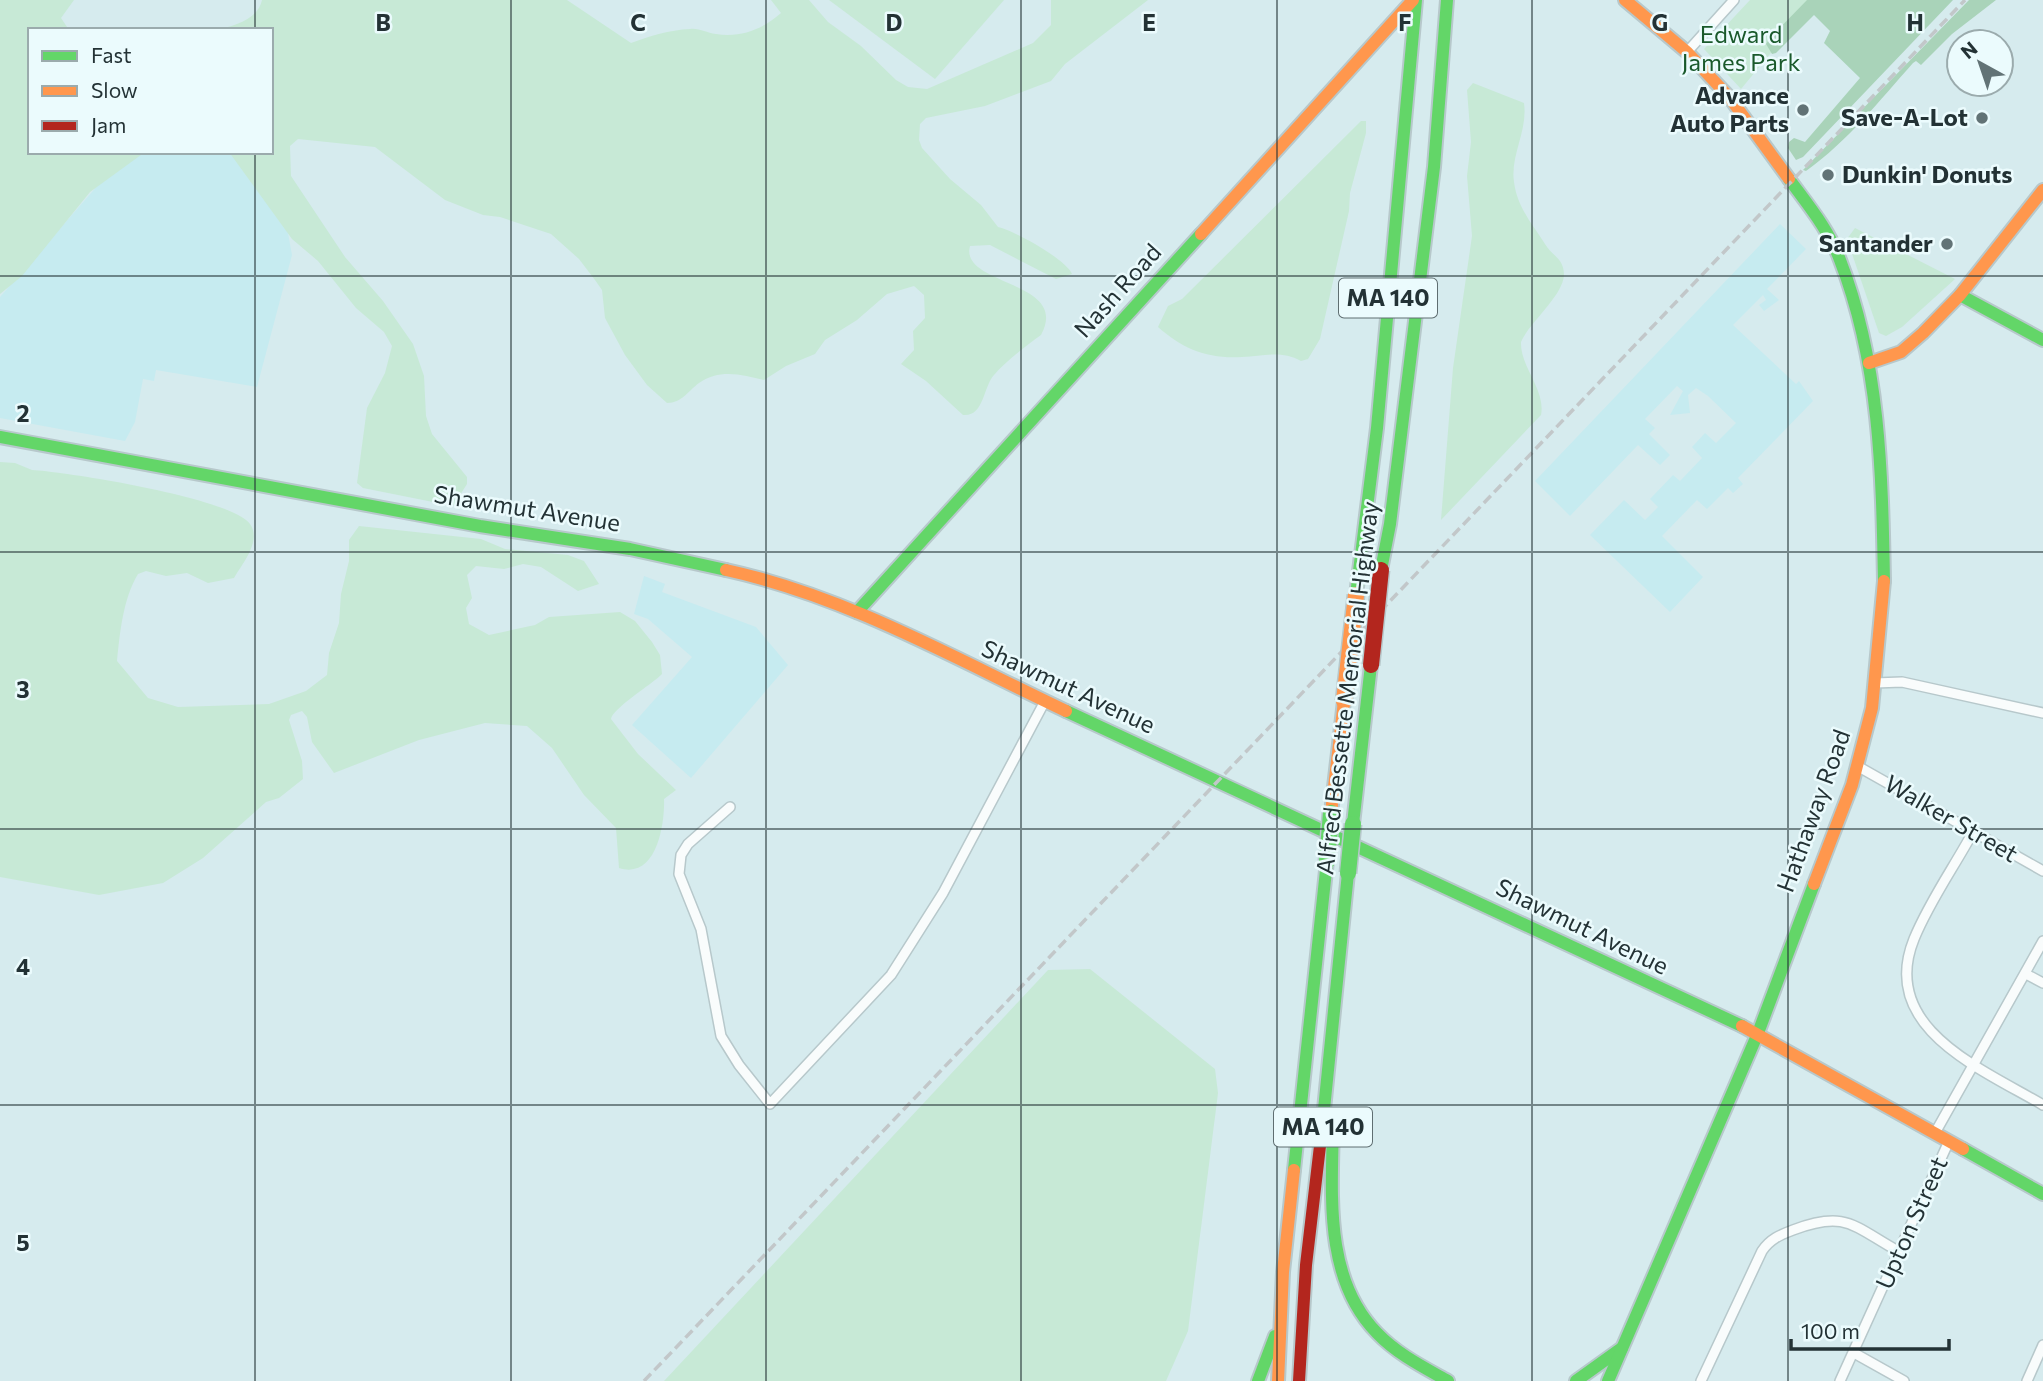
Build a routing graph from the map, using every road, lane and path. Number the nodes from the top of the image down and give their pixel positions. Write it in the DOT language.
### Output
graph roads {
  1 [pos="1414,0"];
  2 [pos="1447,0"];
  3 [pos="1625,0"];
  4 [pos="1734,0"];
  5 [pos="1686,52"];
  6 [pos="2043,190"];
  7 [pos="1959,295"];
  8 [pos="2043,340"];
  9 [pos="1869,363"];
  10 [pos="0,437"];
  11 [pos="857,612"];
  12 [pos="1875,683"];
  13 [pos="1045,702"];
  14 [pos="2043,713"];
  15 [pos="1859,767"];
  16 [pos="730,807"];
  17 [pos="1973,832"];
  18 [pos="2043,871"];
  19 [pos="2043,942"];
  20 [pos="2026,974"];
  21 [pos="2043,984"];
  22 [pos="1758,1033"];
  23 [pos="1333,1041"];
  24 [pos="1973,1064"];
  25 [pos="2043,1105"];
  26 [pos="1942,1137"];
  27 [pos="2043,1194"];
  28 [pos="1898,1251"];
  29 [pos="1279,1324"];
  30 [pos="2043,1345"];
  31 [pos="1622,1348"];
  32 [pos="1854,1353"];
  33 [pos="1258,1381"];
  34 [pos="1278,1381"];
  35 [pos="1298,1381"];
  36 [pos="1448,1381"];
  37 [pos="1576,1381"];
  38 [pos="1608,1381"];
  39 [pos="1701,1381"];
  40 [pos="1840,1381"];
  41 [pos="1904,1381"];
  42 [pos="2027,1381"];
  1 -- 11 [label="main road, Nash Road"];
  1 -- 29 [label="main road, Alfred Bessette Memorial Highway / MA 140, bridge"];
  2 -- 23 [label="main road, Alfred Bessette Memorial Highway / MA 140, bridge"];
  3 -- 5 [label="main road, Hathaway Road"];
  4 -- 5 [label="street"];
  5 -- 9 [label="main road, Hathaway Road"];
  6 -- 7 [label="main road"];
  7 -- 8 [label="main road"];
  7 -- 9 [label="main road"];
  9 -- 12 [label="main road, Hathaway Road"];
  10 -- 11 [label="main road, Shawmut Avenue"];
  11 -- 13 [label="main road, Shawmut Avenue"];
  12 -- 14 [label="street"];
  12 -- 15 [label="main road, Hathaway Road"];
  13 -- 16 [label="street"];
  13 -- 22 [label="main road, Shawmut Avenue"];
  15 -- 17 [label="street, Walker Street"];
  15 -- 22 [label="main road, Hathaway Road"];
  17 -- 18 [label="street, Walker Street"];
  17 -- 24 [label="street"];
  19 -- 20 [label="street, Upton Street"];
  20 -- 21 [label="street"];
  20 -- 24 [label="street, Upton Street"];
  22 -- 26 [label="main road, Shawmut Avenue"];
  22 -- 31 [label="main road, Hathaway Road"];
  23 -- 35 [label="main road, Alfred Bessette Memorial Highway / MA 140"];
  23 -- 36 [label="main road"];
  24 -- 25 [label="street"];
  24 -- 26 [label="street, Upton Street"];
  26 -- 27 [label="main road, Shawmut Avenue"];
  26 -- 28 [label="street, Upton Street"];
  28 -- 32 [label="street, Upton Street"];
  28 -- 39 [label="street"];
  29 -- 33 [label="main road"];
  29 -- 34 [label="main road, Alfred Bessette Memorial Highway / MA 140"];
  30 -- 42 [label="street"];
  31 -- 37 [label="main road"];
  31 -- 38 [label="main road, Hathaway Road"];
  32 -- 40 [label="street, Upton Street"];
  32 -- 41 [label="street"];
}
